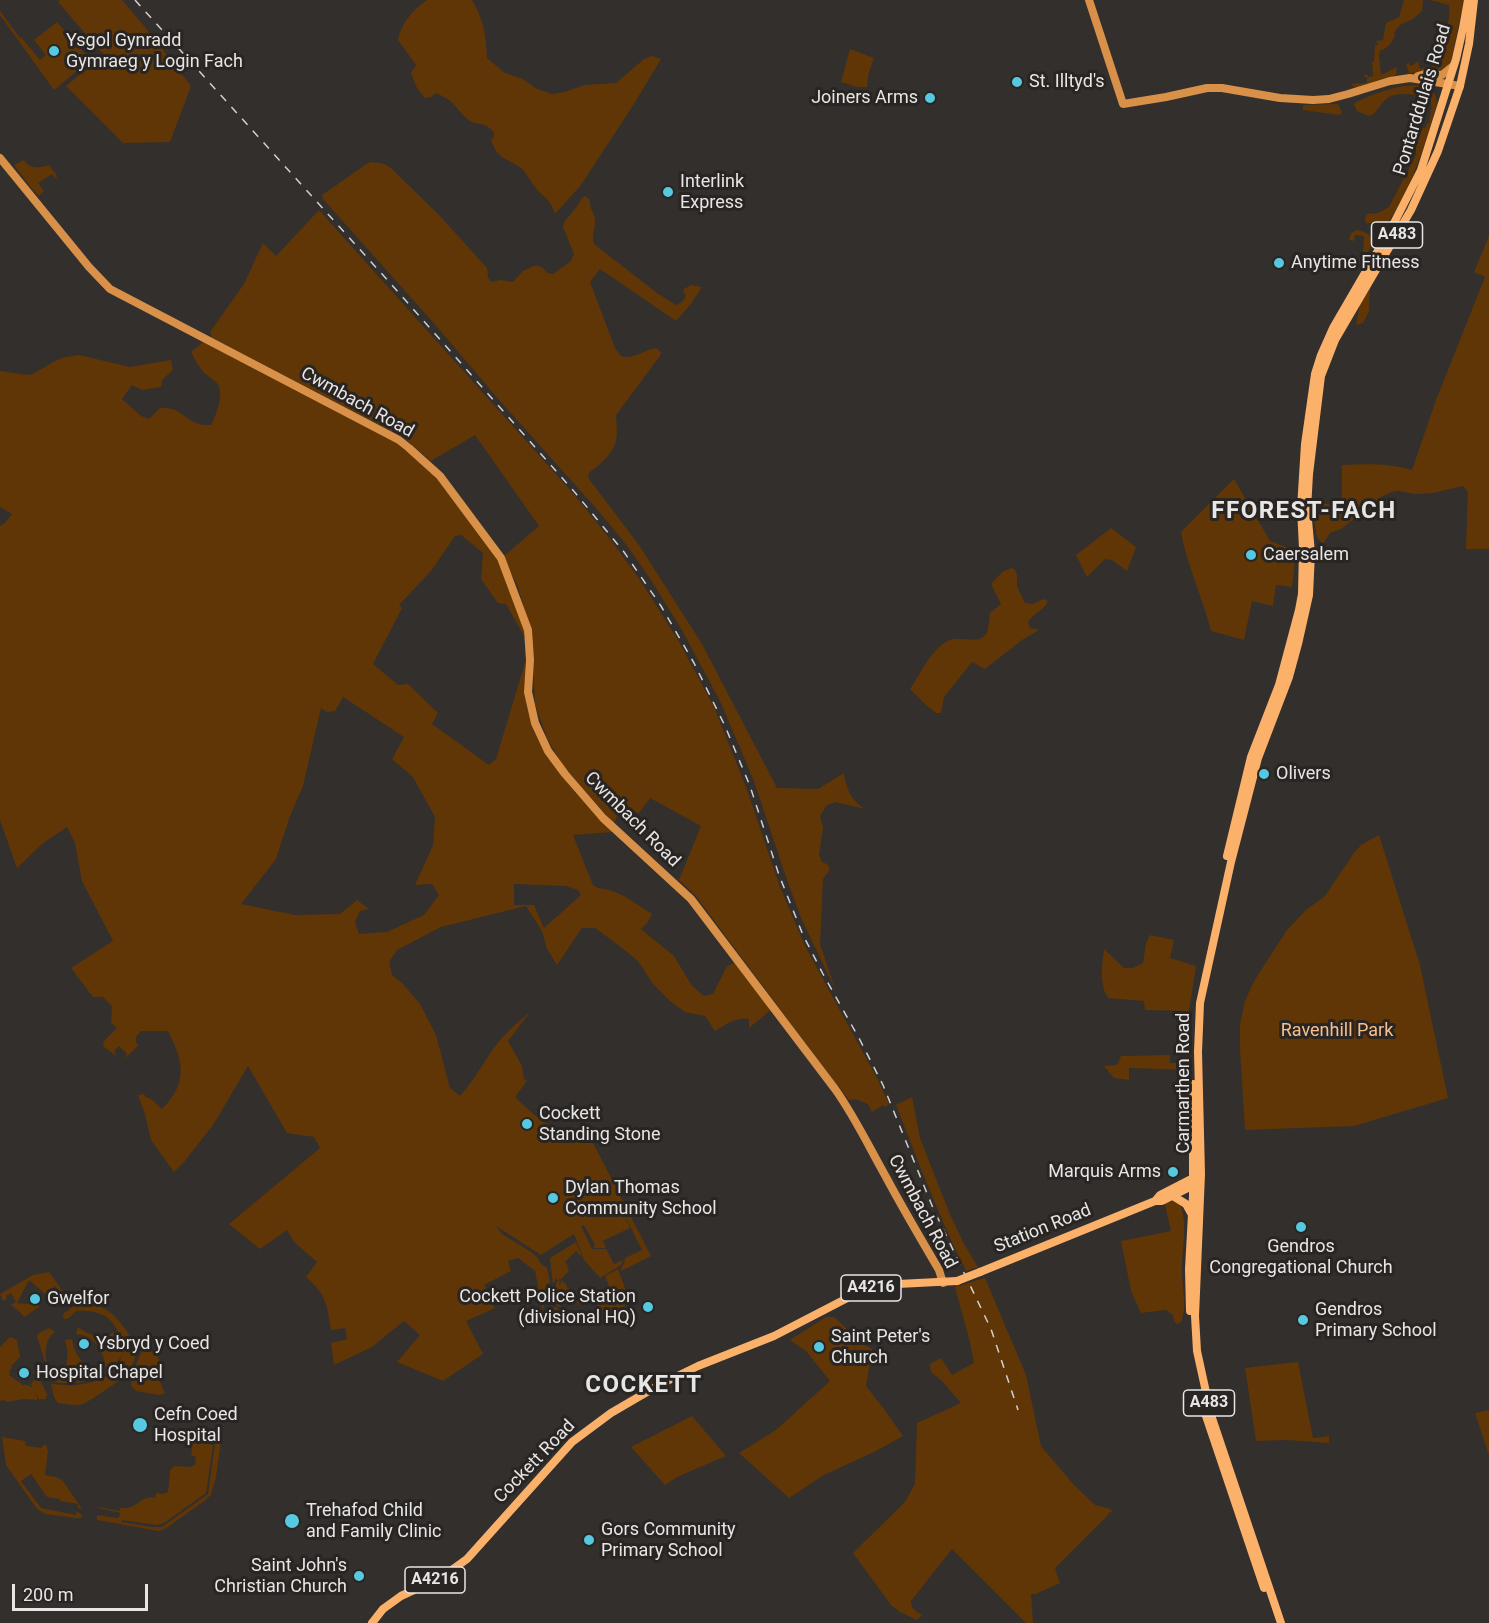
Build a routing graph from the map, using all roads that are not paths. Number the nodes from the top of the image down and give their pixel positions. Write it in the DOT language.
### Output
graph roads {
  1 [pos="1089,0"];
  2 [pos="1468,0"];
  3 [pos="1474,0"];
  4 [pos="1455,64"];
  5 [pos="1410,78"];
  6 [pos="1455,85"];
  7 [pos="0,158"];
  8 [pos="1304,508"];
  9 [pos="1197,1180"];
  10 [pos="1173,1196"];
  11 [pos="1155,1201"];
  12 [pos="1192,1216"];
  13 [pos="943,1282"];
  14 [pos="372,1623"];
  15 [pos="1275,1623"];
  16 [pos="1281,1623"];
  1 -- 5 [label="main road"];
  2 -- 4 [label="main road, Pontarddulais Road / A483"];
  3 -- 6 [label="main road, Pontarddulais Road / A483"];
  4 -- 5 [label="main road"];
  4 -- 6 [label="main road, Pontarddulais Road / A483"];
  5 -- 6 [label="main road"];
  6 -- 8 [label="main road, Pontarddulais Road / A483"];
  6 -- 8 [label="main road, Pontarddulais Road / A483"];
  7 -- 13 [label="main road, Cwmbach Road"];
  8 -- 9 [label="main road, Carmarthen Road / A483"];
  9 -- 10 [label="main road, Station Road / A4216"];
  9 -- 11 [label="main road, Station Road / A4216"];
  9 -- 12 [label="main road, Carmarthen Road / A483"];
  9 -- 16 [label="main road, Carmarthen Road / A483"];
  10 -- 11 [label="main road, Station Road / A4216"];
  10 -- 12 [label="main road"];
  11 -- 13 [label="main road, Station Road / A4216, bridge"];
  12 -- 15 [label="main road, Carmarthen Road / A483"];
  13 -- 14 [label="main road, Cockett Road / A4216"];
}
